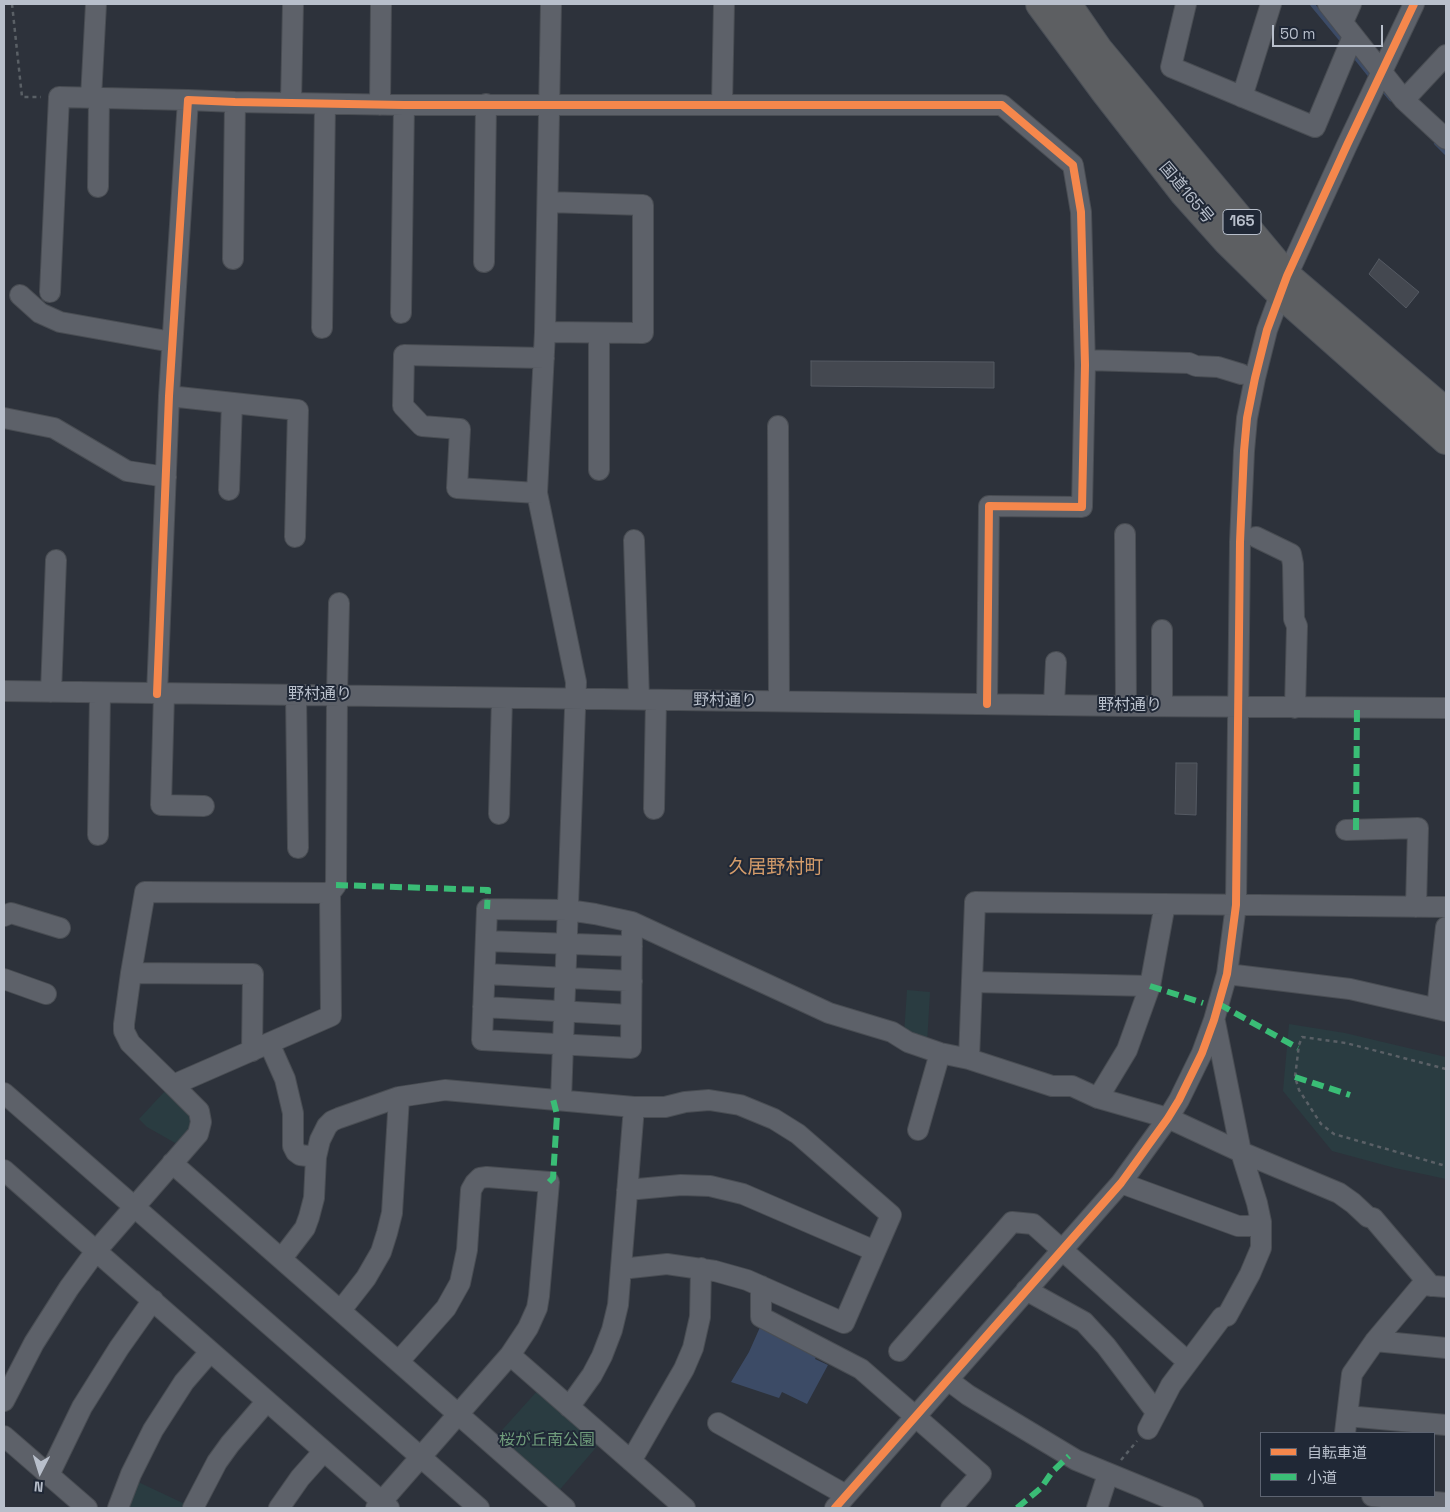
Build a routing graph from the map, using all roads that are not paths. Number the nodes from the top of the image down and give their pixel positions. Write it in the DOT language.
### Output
graph roads {
  1 [pos="96,4"];
  2 [pos="293,4"];
  3 [pos="381,4"];
  4 [pos="550,4"];
  5 [pos="724,4"];
  6 [pos="1040,4"];
  7 [pos="1067,4"];
  8 [pos="1186,4"];
  9 [pos="1272,4"];
  10 [pos="1328,4"];
  11 [pos="1351,4"];
  12 [pos="1414,4"];
  13 [pos="1348,38"];
  14 [pos="1445,58"];
  15 [pos="1378,81"];
  16 [pos="1242,97"];
  17 [pos="95,98"];
  18 [pos="188,100"];
  19 [pos="1404,100"];
  20 [pos="235,102"];
  21 [pos="291,103"];
  22 [pos="325,104"];
  23 [pos="486,104"];
  24 [pos="380,105"];
  25 [pos="404,105"];
  26 [pos="548,105"];
  27 [pos="722,105"];
  28 [pos="1446,139"];
  29 [pos="98,187"];
  30 [pos="548,202"];
  31 [pos="233,260"];
  32 [pos="484,262"];
  33 [pos="1284,285"];
  34 [pos="50,292"];
  35 [pos="20,295"];
  36 [pos="401,313"];
  37 [pos="322,328"];
  38 [pos="545,332"];
  39 [pos="599,333"];
  40 [pos="172,342"];
  41 [pos="544,358"];
  42 [pos="1085,360"];
  43 [pos="1240,374"];
  44 [pos="169,396"];
  45 [pos="232,403"];
  46 [pos="1446,412"];
  47 [pos="4,418"];
  48 [pos="778,426"];
  49 [pos="1446,440"];
  50 [pos="598,470"];
  51 [pos="166,477"];
  52 [pos="229,490"];
  53 [pos="537,493"];
  54 [pos="1125,534"];
  55 [pos="295,537"];
  56 [pos="1256,537"];
  57 [pos="634,540"];
  58 [pos="56,560"];
  59 [pos="340,603"];
  60 [pos="1162,630"];
  61 [pos="1056,662"];
  62 [pos="4,691"];
  63 [pos="51,692"];
  64 [pos="100,693"];
  65 [pos="161,694"];
  66 [pos="296,695"];
  67 [pos="337,695"];
  68 [pos="502,698"];
  69 [pos="575,698"];
  70 [pos="648,699"];
  71 [pos="779,701"];
  72 [pos="987,704"];
  73 [pos="1054,705"];
  74 [pos="1126,706"];
  75 [pos="1162,706"];
  76 [pos="1238,707"];
  77 [pos="1295,708"];
  78 [pos="1446,708"];
  79 [pos="204,806"];
  80 [pos="654,809"];
  81 [pos="498,814"];
  82 [pos="1346,830"];
  83 [pos="98,835"];
  84 [pos="298,848"];
  85 [pos="330,893"];
  86 [pos="568,902"];
  87 [pos="1165,904"];
  88 [pos="1236,905"];
  89 [pos="1416,907"];
  90 [pos="1446,907"];
  91 [pos="4,916"];
  92 [pos="632,922"];
  93 [pos="1446,927"];
  94 [pos="60,928"];
  95 [pos="486,941"];
  96 [pos="566,944"];
  97 [pos="632,946"];
  98 [pos="131,973"];
  99 [pos="485,974"];
  100 [pos="1227,974"];
  101 [pos="565,978"];
  102 [pos="4,979"];
  103 [pos="632,981"];
  104 [pos="972,982"];
  105 [pos="1150,986"];
  106 [pos="46,994"];
  107 [pos="483,1007"];
  108 [pos="1442,1010"];
  109 [pos="564,1011"];
  110 [pos="631,1015"];
  111 [pos="1214,1020"];
  112 [pos="563,1044"];
  113 [pos="260,1047"];
  114 [pos="940,1053"];
  115 [pos="969,1059"];
  116 [pos="173,1085"];
  117 [pos="4,1093"];
  118 [pos="399,1097"];
  119 [pos="1098,1098"];
  120 [pos="562,1100"];
  121 [pos="634,1107"];
  122 [pos="1168,1118"];
  123 [pos="918,1130"];
  124 [pos="1241,1152"];
  125 [pos="316,1158"];
  126 [pos="172,1163"];
  127 [pos="4,1170"];
  128 [pos="1120,1182"];
  129 [pos="627,1190"];
  130 [pos="135,1206"];
  131 [pos="1261,1222"];
  132 [pos="1062,1249"];
  133 [pos="96,1251"];
  134 [pos="875,1251"];
  135 [pos="282,1258"];
  136 [pos="702,1268"];
  137 [pos="622,1270"];
  138 [pos="761,1286"];
  139 [pos="1439,1287"];
  140 [pos="1026,1290"];
  141 [pos="153,1300"];
  142 [pos="341,1310"];
  143 [pos="1375,1341"];
  144 [pos="1446,1348"];
  145 [pos="899,1351"];
  146 [pos="210,1352"];
  147 [pos="510,1355"];
  148 [pos="399,1361"];
  149 [pos="1188,1362"];
  150 [pos="948,1380"];
  151 [pos="4,1401"];
  152 [pos="267,1401"];
  153 [pos="569,1407"];
  154 [pos="458,1415"];
  155 [pos="915,1417"];
  156 [pos="718,1423"];
  157 [pos="1346,1424"];
  158 [pos="1446,1425"];
  159 [pos="4,1436"];
  160 [pos="324,1451"];
  161 [pos="420,1457"];
  162 [pos="631,1460"];
  163 [pos="1108,1474"];
  164 [pos="49,1475"];
  165 [pos="1376,1497"];
  166 [pos="841,1502"];
  167 [pos="1446,1503"];
  168 [pos="1401,1504"];
  169 [pos="382,1506"];
  170 [pos="87,1508"];
  171 [pos="118,1508"];
  172 [pos="193,1508"];
  173 [pos="279,1508"];
  174 [pos="479,1508"];
  175 [pos="565,1508"];
  176 [pos="685,1508"];
  177 [pos="951,1508"];
  178 [pos="1097,1508"];
  179 [pos="1190,1508"];
  1 -- 17 [label="street"];
  2 -- 21 [label="street"];
  3 -- 24 [label="street"];
  4 -- 26 [label="street"];
  5 -- 27 [label="street"];
  6 -- 33 [label="highway, 国道165号 / 165"];
  7 -- 33 [label="highway, 国道165号 / 165"];
  8 -- 16 [label="street"];
  9 -- 16 [label="street"];
  10 -- 13 [label="street"];
  11 -- 13 [label="street"];
  12 -- 15 [label="street"];
  13 -- 15 [label="street"];
  13 -- 16 [label="street"];
  14 -- 19 [label="street"];
  15 -- 19 [label="street"];
  15 -- 33 [label="street"];
  17 -- 18 [label="street"];
  17 -- 29 [label="street"];
  17 -- 34 [label="street"];
  18 -- 20 [label="street"];
  18 -- 40 [label="street"];
  19 -- 28 [label="street"];
  20 -- 21 [label="street"];
  20 -- 31 [label="street"];
  21 -- 22 [label="street"];
  22 -- 24 [label="street"];
  22 -- 37 [label="street"];
  23 -- 25 [label="street"];
  23 -- 26 [label="street"];
  23 -- 32 [label="street"];
  24 -- 25 [label="street"];
  25 -- 36 [label="street"];
  26 -- 27 [label="street"];
  26 -- 30 [label="street"];
  27 -- 42 [label="street"];
  30 -- 38 [label="street"];
  30 -- 39 [label="street"];
  33 -- 46 [label="highway, 国道165号 / 165"];
  33 -- 49 [label="highway, 国道165号 / 165"];
  33 -- 76 [label="street"];
  35 -- 40 [label="street"];
  38 -- 39 [label="street"];
  38 -- 41 [label="street"];
  39 -- 50 [label="street"];
  40 -- 44 [label="street"];
  41 -- 53 [label="street"];
  41 -- 53 [label="street"];
  42 -- 43 [label="street"];
  42 -- 72 [label="street"];
  44 -- 45 [label="street"];
  44 -- 51 [label="street"];
  45 -- 52 [label="street"];
  45 -- 55 [label="street"];
  47 -- 51 [label="street"];
  48 -- 71 [label="street"];
  51 -- 65 [label="street"];
  53 -- 69 [label="street"];
  54 -- 74 [label="street"];
  56 -- 77 [label="street"];
  57 -- 70 [label="street"];
  58 -- 63 [label="street"];
  59 -- 67 [label="street"];
  60 -- 75 [label="street"];
  61 -- 73 [label="street"];
  62 -- 63 [label="street, 野村通り"];
  63 -- 64 [label="street, 野村通り"];
  64 -- 65 [label="street, 野村通り"];
  64 -- 83 [label="street"];
  65 -- 66 [label="street, 野村通り"];
  65 -- 79 [label="street"];
  66 -- 67 [label="street, 野村通り"];
  66 -- 84 [label="street"];
  67 -- 68 [label="street, 野村通り"];
  67 -- 85 [label="street"];
  68 -- 69 [label="street, 野村通り"];
  68 -- 81 [label="street"];
  69 -- 70 [label="street, 野村通り"];
  69 -- 86 [label="street"];
  70 -- 71 [label="street, 野村通り"];
  70 -- 80 [label="street"];
  71 -- 72 [label="street, 野村通り"];
  72 -- 73 [label="street, 野村通り"];
  73 -- 74 [label="street, 野村通り"];
  74 -- 75 [label="street, 野村通り"];
  75 -- 76 [label="street, 野村通り"];
  76 -- 77 [label="street, 野村通り"];
  76 -- 88 [label="street"];
  77 -- 78 [label="street, 野村通り"];
  82 -- 89 [label="street"];
  85 -- 98 [label="street"];
  85 -- 113 [label="street"];
  86 -- 92 [label="street"];
  86 -- 95 [label="street"];
  86 -- 96 [label="street"];
  87 -- 88 [label="street"];
  87 -- 104 [label="street"];
  87 -- 105 [label="street"];
  88 -- 89 [label="street"];
  88 -- 100 [label="street"];
  89 -- 90 [label="street"];
  91 -- 94 [label="street"];
  92 -- 97 [label="street"];
  92 -- 114 [label="street"];
  93 -- 108 [label="street"];
  95 -- 96 [label="street"];
  95 -- 99 [label="street"];
  96 -- 97 [label="street"];
  96 -- 101 [label="street"];
  97 -- 103 [label="street"];
  98 -- 113 [label="street"];
  98 -- 116 [label="street"];
  99 -- 101 [label="street"];
  99 -- 107 [label="street"];
  100 -- 108 [label="street"];
  100 -- 111 [label="street"];
  101 -- 103 [label="street"];
  101 -- 109 [label="street"];
  102 -- 106 [label="street"];
  103 -- 110 [label="street"];
  104 -- 105 [label="street"];
  104 -- 115 [label="street"];
  105 -- 119 [label="street"];
  107 -- 109 [label="street"];
  107 -- 112 [label="street"];
  109 -- 110 [label="street"];
  109 -- 112 [label="street"];
  110 -- 112 [label="street"];
  111 -- 122 [label="street"];
  111 -- 124 [label="street"];
  112 -- 120 [label="street"];
  113 -- 116 [label="street"];
  113 -- 125 [label="street"];
  114 -- 115 [label="street"];
  114 -- 123 [label="street"];
  115 -- 119 [label="street"];
  116 -- 126 [label="street"];
  117 -- 130 [label="street"];
  118 -- 120 [label="street"];
  118 -- 125 [label="street"];
  118 -- 142 [label="street"];
  119 -- 122 [label="street"];
  120 -- 121 [label="street"];
  121 -- 129 [label="street"];
  121 -- 134 [label="street"];
  122 -- 124 [label="street"];
  122 -- 128 [label="street"];
  124 -- 131 [label="street"];
  124 -- 139 [label="street"];
  125 -- 135 [label="street"];
  126 -- 130 [label="street"];
  126 -- 135 [label="street"];
  127 -- 133 [label="street"];
  128 -- 131 [label="street"];
  128 -- 132 [label="street"];
  129 -- 134 [label="street"];
  129 -- 137 [label="street"];
  130 -- 133 [label="street"];
  130 -- 161 [label="street"];
  131 -- 149 [label="street"];
  132 -- 140 [label="street"];
  132 -- 145 [label="street"];
  132 -- 149 [label="street"];
  133 -- 141 [label="street"];
  133 -- 151 [label="street"];
  134 -- 138 [label="street"];
  135 -- 142 [label="street"];
  136 -- 137 [label="street"];
  136 -- 138 [label="street"];
  136 -- 162 [label="street"];
  137 -- 153 [label="street"];
  138 -- 155 [label="street"];
  139 -- 143 [label="street"];
  140 -- 149 [label="street"];
  140 -- 150 [label="street"];
  141 -- 146 [label="street"];
  141 -- 164 [label="street"];
  142 -- 148 [label="street"];
  143 -- 144 [label="street"];
  143 -- 157 [label="street"];
  146 -- 152 [label="street"];
  146 -- 171 [label="street"];
  147 -- 148 [label="street"];
  147 -- 153 [label="street"];
  147 -- 154 [label="street"];
  148 -- 154 [label="street"];
  150 -- 155 [label="street"];
  150 -- 163 [label="street"];
  152 -- 160 [label="street"];
  152 -- 172 [label="street"];
  153 -- 162 [label="street"];
  154 -- 161 [label="street"];
  154 -- 175 [label="street"];
  155 -- 166 [label="street"];
  155 -- 177 [label="street"];
  156 -- 166 [label="street"];
  157 -- 158 [label="street"];
  159 -- 164 [label="street"];
  160 -- 169 [label="street"];
  160 -- 173 [label="street"];
  161 -- 169 [label="street"];
  161 -- 174 [label="street"];
  162 -- 176 [label="street"];
  163 -- 178 [label="street"];
  163 -- 179 [label="street"];
  164 -- 170 [label="street"];
  165 -- 168 [label="street"];
  167 -- 168 [label="street"];
}
